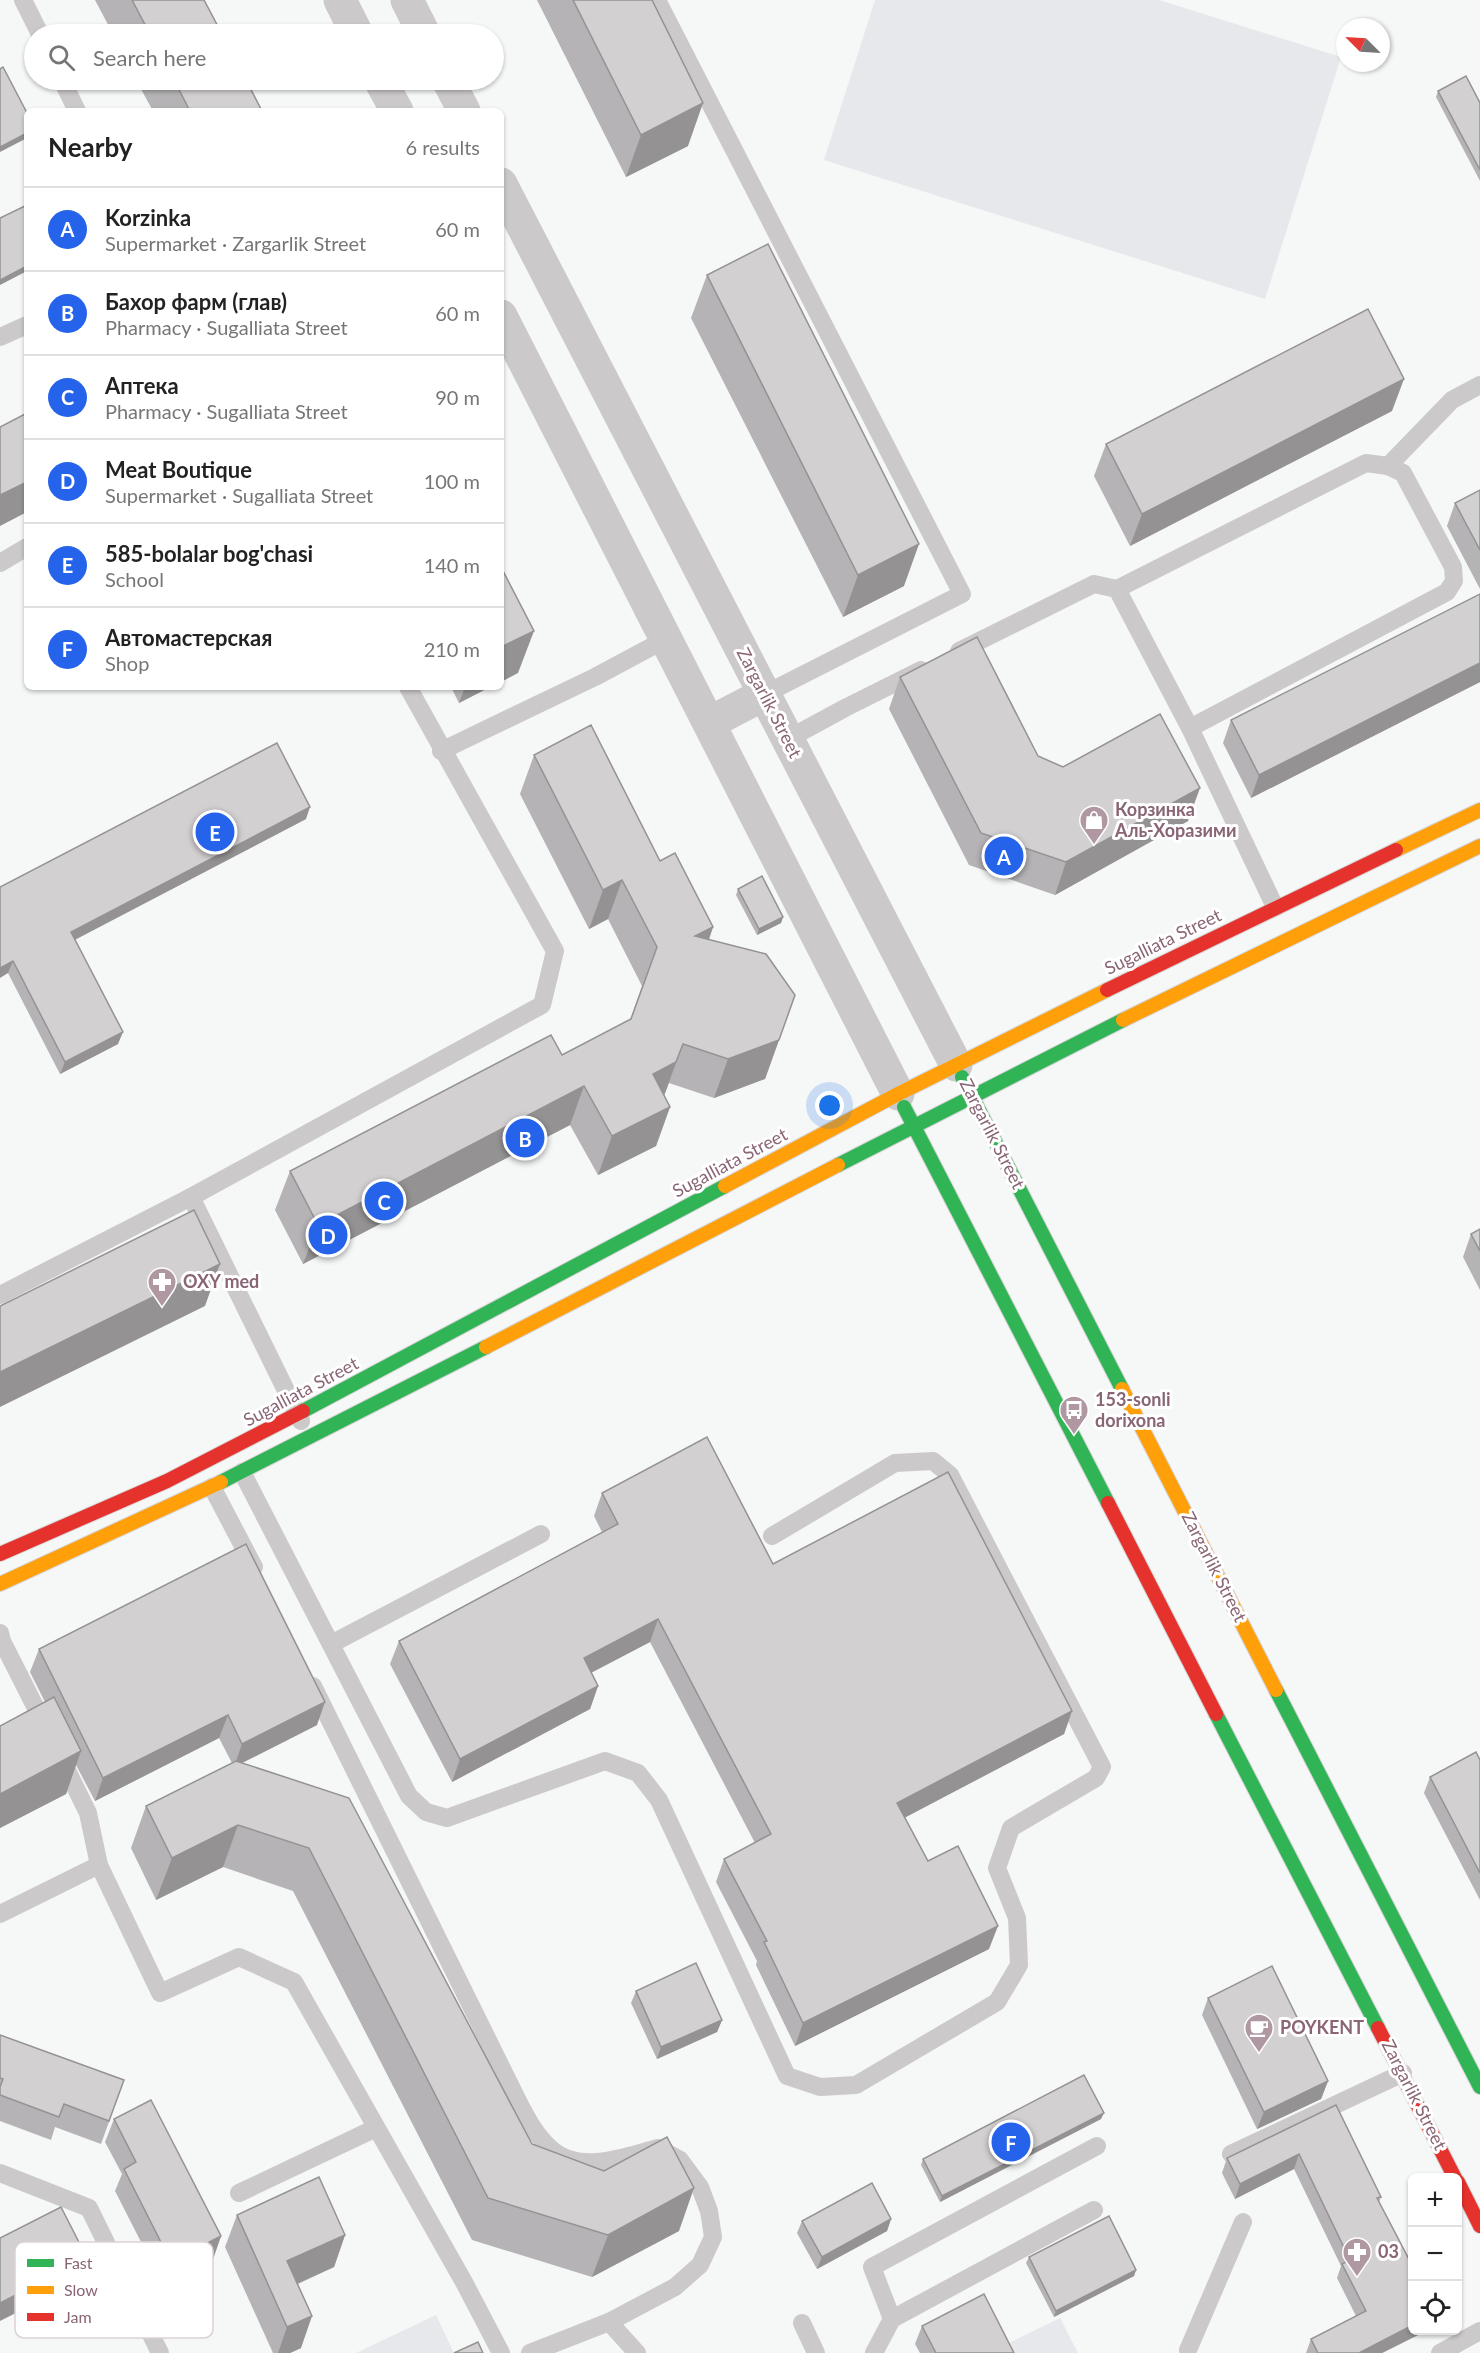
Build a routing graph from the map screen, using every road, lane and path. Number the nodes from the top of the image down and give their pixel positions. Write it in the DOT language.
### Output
graph roads {
  1 [pos="23,0"];
  2 [pos="340,0"];
  3 [pos="407,0"];
  4 [pos="657,0"];
  5 [pos="35,24"];
  6 [pos="352,24"];
  7 [pos="419,24"];
  8 [pos="67,90"];
  9 [pos="385,90"];
  10 [pos="453,90"];
  11 [pos="76,108"];
  12 [pos="395,108"];
  13 [pos="462,108"];
  14 [pos="504,189"];
  15 [pos="504,322"];
  16 [pos="24,326"];
  17 [pos="0,337"];
  18 [pos="1480,385"];
  19 [pos="1388,466"];
  20 [pos="24,549"];
  21 [pos="0,562"];
  22 [pos="1117,589"];
  23 [pos="666,639"];
  24 [pos="410,690"];
  25 [pos="765,694"];
  26 [pos="709,723"];
  27 [pos="1190,728"];
  28 [pos="788,739"];
  29 [pos="441,751"];
  30 [pos="1480,810"];
  31 [pos="1480,846"];
  32 [pos="1275,907"];
  33 [pos="956,1065"];
  34 [pos="898,1094"];
  35 [pos="972,1096"];
  36 [pos="914,1126"];
  37 [pos="191,1197"];
  38 [pos="0,1296"];
  39 [pos="298,1414"];
  40 [pos="310,1438"];
  41 [pos="242,1472"];
  42 [pos="212,1487"];
  43 [pos="540,1534"];
  44 [pos="772,1536"];
  45 [pos="0,1554"];
  46 [pos="0,1584"];
  47 [pos="263,1586"];
  48 [pos="0,1633"];
  49 [pos="331,1644"];
  50 [pos="305,1670"];
  51 [pos="99,1865"];
  52 [pos="0,1914"];
  53 [pos="1403,2073"];
  54 [pos="1480,2087"];
  55 [pos="376,2128"];
  56 [pos="1097,2146"];
  57 [pos="1231,2154"];
  58 [pos="1453,2173"];
  59 [pos="4,2178"];
  60 [pos="1462,2190"];
  61 [pos="239,2193"];
  62 [pos="1094,2210"];
  63 [pos="1243,2222"];
  64 [pos="1480,2226"];
  65 [pos="105,2242"];
  66 [pos="892,2319"];
  67 [pos="609,2322"];
  68 [pos="802,2323"];
  69 [pos="1480,2331"];
  70 [pos="153,2338"];
  71 [pos="1186,2352"];
  72 [pos="160,2353"];
  73 [pos="501,2353"];
  74 [pos="530,2353"];
  75 [pos="637,2353"];
  76 [pos="816,2353"];
  77 [pos="874,2353"];
  78 [pos="1440,2353"];
  1 -- 5 [label="lane"];
  2 -- 6 [label="street"];
  3 -- 7 [label="street"];
  4 -- 25 [label="lane"];
  8 -- 11 [label="lane"];
  9 -- 12 [label="street"];
  10 -- 13 [label="street"];
  14 -- 25 [label="street, Zargarlik Street"];
  15 -- 23 [label="street, Zargarlik Street"];
  16 -- 17 [label="lane"];
  18 -- 19 [label="lane"];
  19 -- 22 [label="lane"];
  19 -- 27 [label="lane"];
  20 -- 21 [label="lane"];
  22 -- 27 [label="lane"];
  22 -- 28 [label="lane"];
  23 -- 26 [label="street, Zargarlik Street"];
  23 -- 29 [label="lane"];
  24 -- 29 [label="lane"];
  25 -- 26 [label="street"];
  25 -- 28 [label="street, Zargarlik Street"];
  26 -- 34 [label="street, Zargarlik Street"];
  27 -- 32 [label="lane"];
  28 -- 33 [label="street, Zargarlik Street"];
  29 -- 37 [label="lane"];
  30 -- 32 [label="main road, Sugalliata Street"];
  31 -- 35 [label="main road"];
  32 -- 33 [label="main road, Sugalliata Street"];
  33 -- 34 [label="main road, Sugalliata Street"];
  33 -- 35 [label="main road, Zargarlik Street"];
  34 -- 36 [label="main road, Zargarlik Street"];
  34 -- 39 [label="main road, Sugalliata Street"];
  35 -- 36 [label="main road"];
  35 -- 54 [label="main road, Zargarlik Street"];
  36 -- 40 [label="main road"];
  36 -- 53 [label="main road, Zargarlik Street"];
  37 -- 38 [label="lane"];
  37 -- 39 [label="lane"];
  39 -- 40 [label="lane"];
  39 -- 45 [label="main road, Sugalliata Street"];
  40 -- 41 [label="main road"];
  41 -- 42 [label="main road"];
  41 -- 49 [label="lane"];
  42 -- 46 [label="main road"];
  42 -- 47 [label="lane"];
  43 -- 49 [label="lane"];
  44 -- 49 [label="lane"];
  48 -- 51 [label="lane"];
  50 -- 67 [label="lane"];
  51 -- 52 [label="lane"];
  51 -- 55 [label="lane"];
  53 -- 57 [label="lane"];
  53 -- 58 [label="main road, Zargarlik Street"];
  55 -- 61 [label="lane"];
  55 -- 73 [label="lane"];
  56 -- 66 [label="lane"];
  59 -- 65 [label="lane"];
  60 -- 64 [label="main road"];
  62 -- 66 [label="lane"];
  63 -- 71 [label="lane"];
  66 -- 77 [label="lane"];
  67 -- 74 [label="lane"];
  67 -- 75 [label="lane"];
  68 -- 76 [label="lane"];
  69 -- 78 [label="lane"];
  70 -- 72 [label="lane"];
}
